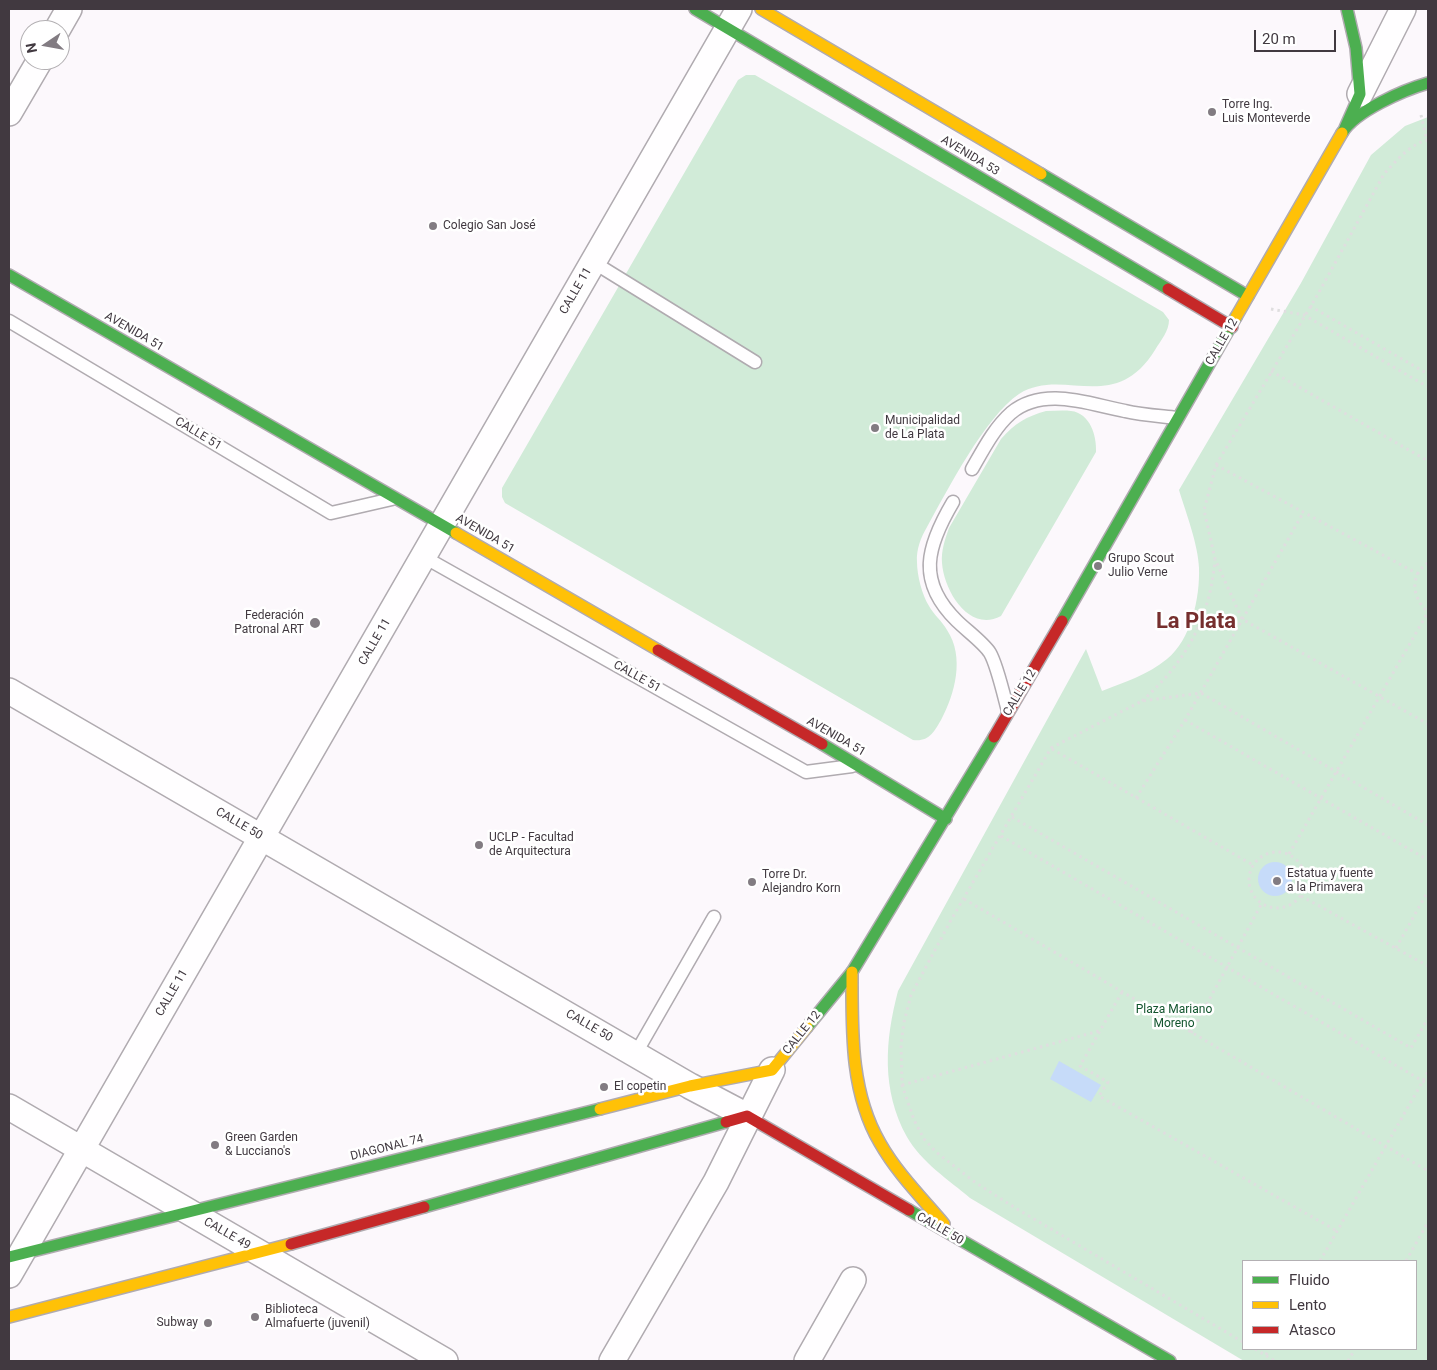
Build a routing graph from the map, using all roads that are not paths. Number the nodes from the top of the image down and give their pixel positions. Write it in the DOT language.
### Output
graph roads {
  1 [pos="69,9"];
  2 [pos="694,9"];
  3 [pos="761,9"];
  4 [pos="1347,9"];
  5 [pos="1402,9"];
  6 [pos="733,19"];
  7 [pos="63,20"];
  8 [pos="34,70"];
  9 [pos="1428,83"];
  10 [pos="1360,94"];
  11 [pos="9,113"];
  12 [pos="1345,128"];
  13 [pos="593,262"];
  14 [pos="9,275"];
  15 [pos="1248,296"];
  16 [pos="9,321"];
  17 [pos="1232,327"];
  18 [pos="755,362"];
  19 [pos="1178,418"];
  20 [pos="972,470"];
  21 [pos="396,498"];
  22 [pos="953,502"];
  23 [pos="443,525"];
  24 [pos="424,558"];
  25 [pos="9,691"];
  26 [pos="1009,712"];
  27 [pos="857,765"];
  28 [pos="946,819"];
  29 [pos="262,837"];
  30 [pos="714,917"];
  31 [pos="852,972"];
  32 [pos="636,1053"];
  33 [pos="772,1070"];
  34 [pos="690,1086"];
  35 [pos="9,1107"];
  36 [pos="747,1116"];
  37 [pos="81,1150"];
  38 [pos="190,1212"];
  39 [pos="954,1236"];
  40 [pos="258,1252"];
  41 [pos="13,1262"];
  42 [pos="853,1280"];
  43 [pos="9,1317"];
  44 [pos="445,1361"];
  45 [pos="612,1361"];
  46 [pos="807,1361"];
  47 [pos="1170,1361"];
  1 -- 7 [label="street"];
  2 -- 6 [label="main road, AVENIDA 53"];
  3 -- 15 [label="main road, AVENIDA 53"];
  4 -- 10 [label="main road"];
  5 -- 10 [label="street, CALLE 12"];
  6 -- 13 [label="street, CALLE 11"];
  6 -- 17 [label="main road, AVENIDA 53"];
  8 -- 11 [label="street"];
  9 -- 12 [label="main road"];
  10 -- 12 [label="main road, CALLE 12"];
  12 -- 15 [label="main road, CALLE 12"];
  13 -- 18 [label="lane"];
  13 -- 23 [label="street, CALLE 11"];
  14 -- 21 [label="main road, AVENIDA 51"];
  15 -- 17 [label="main road, CALLE 12"];
  16 -- 21 [label="lane, CALLE 51"];
  17 -- 19 [label="main road, CALLE 12"];
  19 -- 20 [label="lane"];
  19 -- 26 [label="main road, CALLE 12"];
  21 -- 23 [label="main road, AVENIDA 51"];
  22 -- 26 [label="lane"];
  23 -- 24 [label="street, CALLE 11"];
  23 -- 27 [label="main road, AVENIDA 51"];
  24 -- 27 [label="lane, CALLE 51"];
  24 -- 29 [label="street, CALLE 11"];
  25 -- 29 [label="street, CALLE 50"];
  26 -- 28 [label="main road, CALLE 12"];
  27 -- 28 [label="main road, AVENIDA 51"];
  28 -- 31 [label="main road, CALLE 12"];
  29 -- 32 [label="street, CALLE 50"];
  29 -- 37 [label="street, CALLE 11"];
  30 -- 32 [label="lane"];
  31 -- 33 [label="main road, CALLE 12"];
  31 -- 39 [label="main road"];
  32 -- 34 [label="street, CALLE 50"];
  33 -- 34 [label="main road, DIAGONAL 74"];
  33 -- 36 [label="street, CALLE 12"];
  34 -- 36 [label="street, CALLE 50"];
  34 -- 38 [label="main road, DIAGONAL 74"];
  35 -- 37 [label="street, CALLE 49"];
  36 -- 39 [label="main road, CALLE 50"];
  36 -- 40 [label="main road"];
  36 -- 45 [label="street, CALLE 12"];
  37 -- 38 [label="street, CALLE 49"];
  37 -- 41 [label="street, CALLE 11"];
  38 -- 40 [label="street, CALLE 49"];
  38 -- 41 [label="main road, DIAGONAL 74"];
  39 -- 47 [label="main road, CALLE 50"];
  40 -- 43 [label="main road"];
  40 -- 44 [label="street, CALLE 49"];
  42 -- 46 [label="street"];
}
